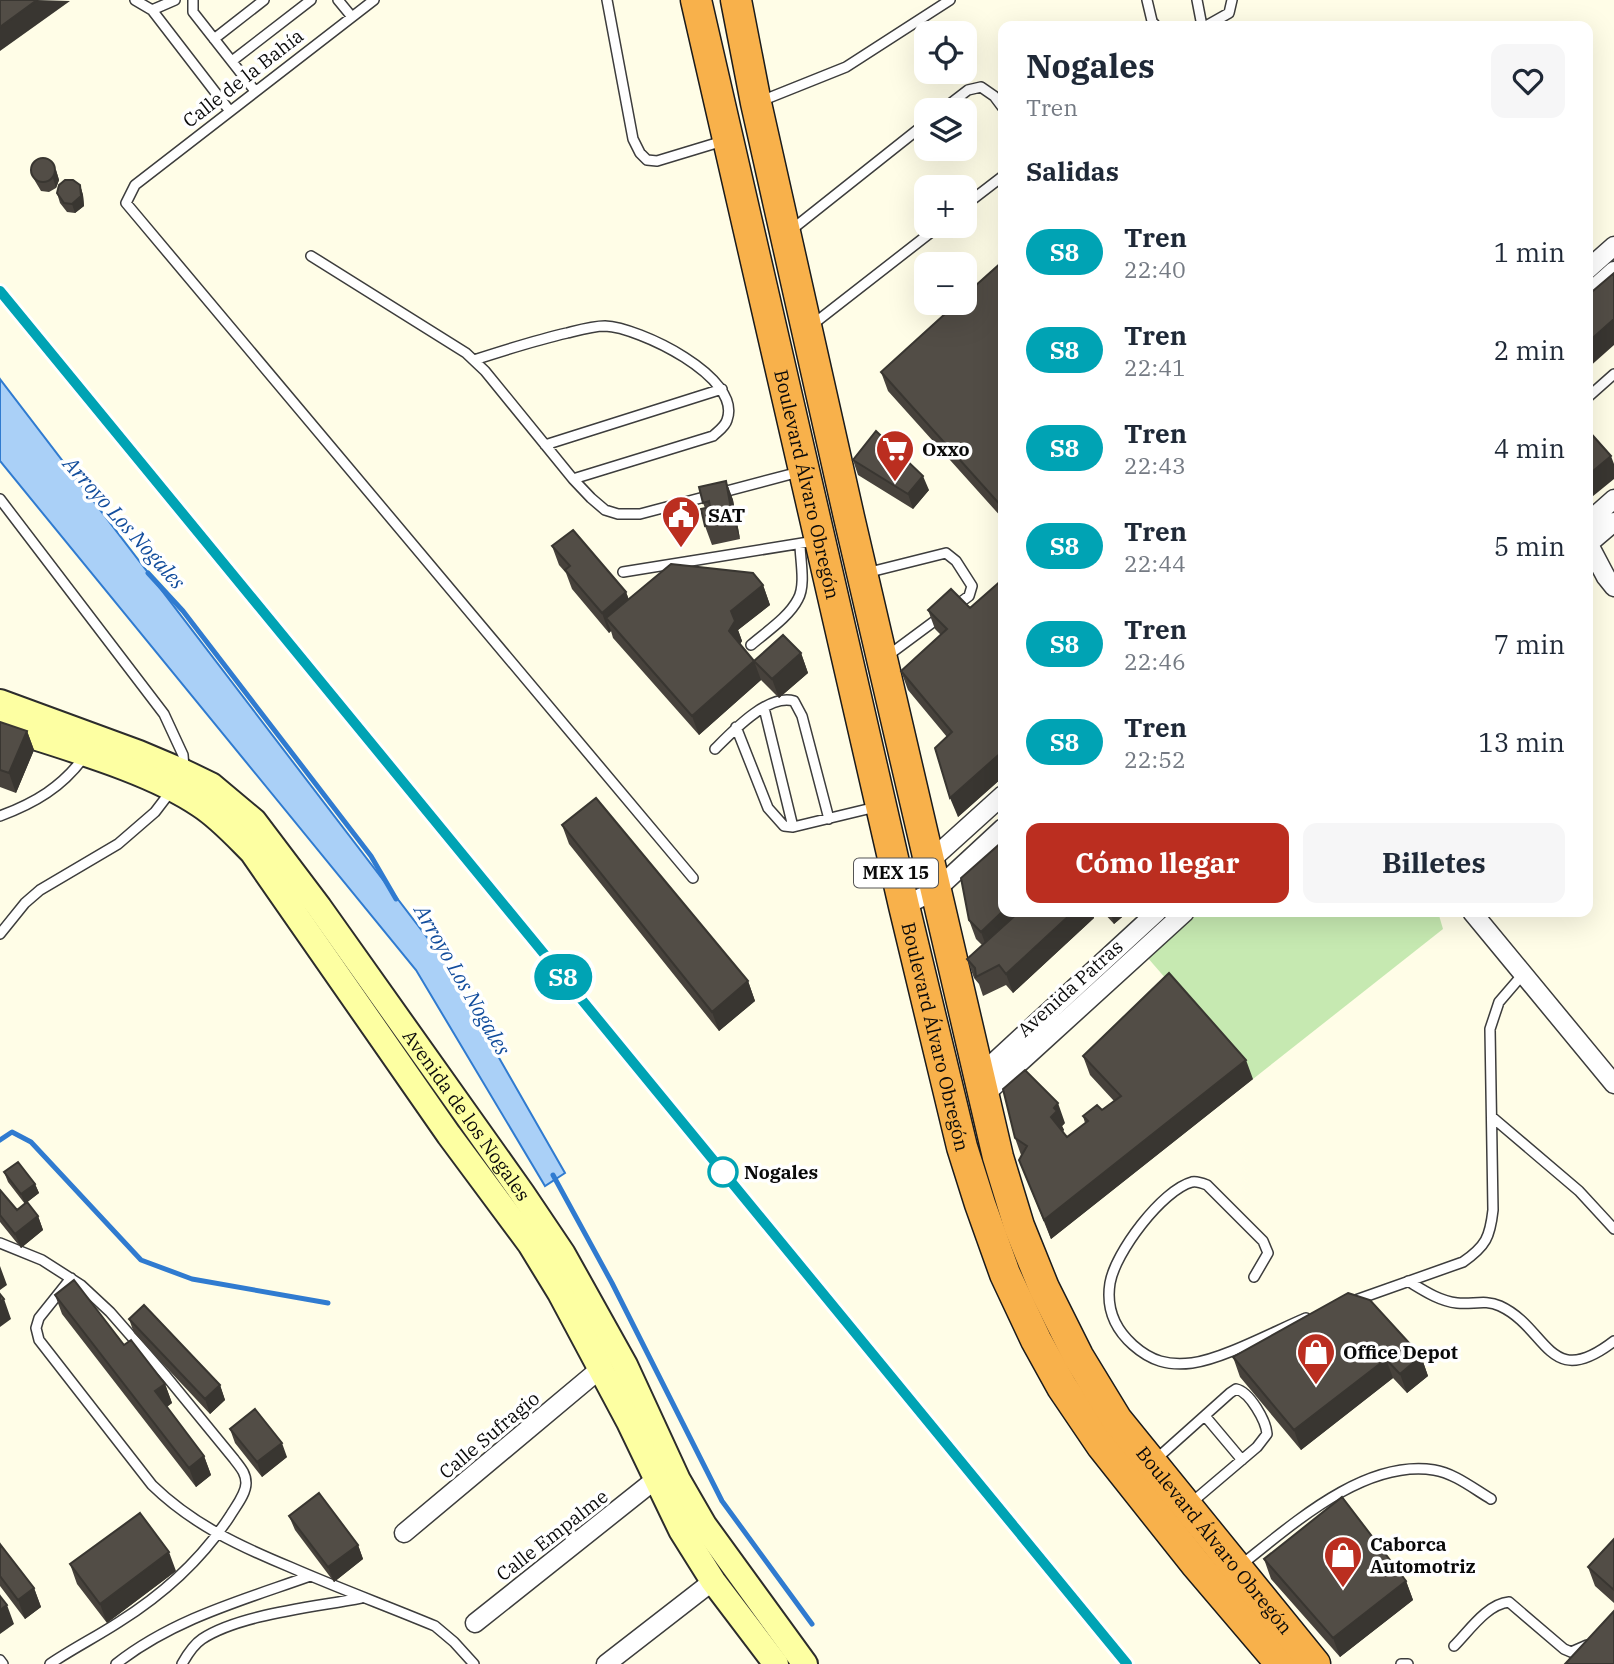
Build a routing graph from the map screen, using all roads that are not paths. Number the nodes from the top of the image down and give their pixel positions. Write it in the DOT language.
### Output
graph roads {
  1 [pos="135,0"];
  2 [pos="175,0"];
  3 [pos="193,0"];
  4 [pos="264,0"];
  5 [pos="310,0"];
  6 [pos="338,0"];
  7 [pos="374,0"];
  8 [pos="607,0"];
  9 [pos="696,0"];
  10 [pos="736,0"];
  11 [pos="950,0"];
  12 [pos="1147,0"];
  13 [pos="1197,0"];
  14 [pos="1232,0"];
  15 [pos="152,10"];
  16 [pos="352,17"];
  17 [pos="1154,21"];
  18 [pos="1203,21"];
  19 [pos="1214,21"];
  20 [pos="214,39"];
  21 [pos="232,61"];
  22 [pos="255,90"];
  23 [pos="958,98"];
  24 [pos="998,101"];
  25 [pos="756,103"];
  26 [pos="229,110"];
  27 [pos="914,133"];
  28 [pos="728,139"];
  29 [pos="998,180"];
  30 [pos="977,196"];
  31 [pos="786,235"];
  32 [pos="923,238"];
  33 [pos="1614,246"];
  34 [pos="311,256"];
  35 [pos="1593,265"];
  36 [pos="1614,271"];
  37 [pos="1593,290"];
  38 [pos="807,328"];
  39 [pos="474,360"];
  40 [pos="1614,374"];
  41 [pos="722,389"];
  42 [pos="1593,393"];
  43 [pos="545,445"];
  44 [pos="573,479"];
  45 [pos="806,480"];
  46 [pos="0,499"];
  47 [pos="1614,499"];
  48 [pos="1593,518"];
  49 [pos="1614,522"];
  50 [pos="1593,539"];
  51 [pos="810,542"];
  52 [pos="1593,552"];
  53 [pos="1593,571"];
  54 [pos="623,572"];
  55 [pos="863,574"];
  56 [pos="1610,582"];
  57 [pos="751,645"];
  58 [pos="848,660"];
  59 [pos="882,660"];
  60 [pos="0,702"];
  61 [pos="764,708"];
  62 [pos="0,726"];
  63 [pos="736,727"];
  64 [pos="715,750"];
  65 [pos="86,755"];
  66 [pos="178,781"];
  67 [pos="998,800"];
  68 [pos="881,806"];
  69 [pos="0,816"];
  70 [pos="829,819"];
  71 [pos="793,827"];
  72 [pos="998,833"];
  73 [pos="930,861"];
  74 [pos="897,875"];
  75 [pos="693,878"];
  76 [pos="936,890"];
  77 [pos="904,906"];
  78 [pos="1152,917"];
  79 [pos="1179,917"];
  80 [pos="1476,917"];
  81 [pos="0,934"];
  82 [pos="1524,973"];
  83 [pos="1614,1084"];
  84 [pos="981,1086"];
  85 [pos="1492,1117"];
  86 [pos="1614,1229"];
  87 [pos="0,1243"];
  88 [pos="1254,1277"];
  89 [pos="71,1278"];
  90 [pos="1408,1282"];
  91 [pos="1345,1304"];
  92 [pos="1320,1313"];
  93 [pos="1614,1341"];
  94 [pos="600,1368"];
  95 [pos="1205,1416"];
  96 [pos="1242,1460"];
  97 [pos="1152,1463"];
  98 [pos="656,1479"];
  99 [pos="1491,1499"];
  100 [pos="1187,1506"];
  101 [pos="404,1533"];
  102 [pos="218,1534"];
  103 [pos="1237,1568"];
  104 [pos="310,1576"];
  105 [pos="713,1581"];
  106 [pos="362,1598"];
  107 [pos="475,1623"];
  108 [pos="1597,1637"];
  109 [pos="1454,1646"];
  110 [pos="0,1660"];
  111 [pos="3,1664"];
  112 [pos="50,1664"];
  113 [pos="116,1664"];
  114 [pos="182,1664"];
  115 [pos="474,1664"];
  116 [pos="606,1664"];
  117 [pos="776,1664"];
  118 [pos="805,1664"];
  119 [pos="1281,1664"];
  120 [pos="1315,1664"];
  121 [pos="1401,1664"];
  122 [pos="1408,1664"];
  1 -- 15 [label="lane"];
  2 -- 15 [label="lane"];
  3 -- 20 [label="lane"];
  4 -- 20 [label="lane"];
  5 -- 21 [label="lane"];
  6 -- 16 [label="lane"];
  7 -- 16 [label="lane, Calle de la Bahía"];
  8 -- 28 [label="lane"];
  9 -- 28 [label="highway, Boulevard Álvaro Obregón / MEX 15"];
  10 -- 25 [label="highway, Boulevard Álvaro Obregón / MEX 15"];
  11 -- 25 [label="lane"];
  12 -- 17 [label="lane"];
  13 -- 18 [label="lane"];
  14 -- 19 [label="lane"];
  15 -- 26 [label="lane"];
  16 -- 22 [label="lane, Calle de la Bahía"];
  20 -- 21 [label="lane"];
  21 -- 22 [label="lane"];
  22 -- 26 [label="lane, Calle de la Bahía"];
  23 -- 24 [label="lane"];
  25 -- 31 [label="highway, Boulevard Álvaro Obregón / MEX 15"];
  26 -- 75 [label="lane, Calle de la Bahía"];
  27 -- 31 [label="lane"];
  28 -- 45 [label="highway, Boulevard Álvaro Obregón / MEX 15"];
  29 -- 30 [label="lane"];
  31 -- 38 [label="highway, Boulevard Álvaro Obregón / MEX 15"];
  32 -- 38 [label="lane"];
  33 -- 35 [label="street"];
  34 -- 39 [label="lane"];
  36 -- 37 [label="street"];
  38 -- 55 [label="highway, Boulevard Álvaro Obregón / MEX 15"];
  39 -- 41 [label="lane"];
  39 -- 43 [label="lane"];
  40 -- 42 [label="lane"];
  41 -- 43 [label="lane"];
  41 -- 44 [label="lane"];
  43 -- 44 [label="lane"];
  44 -- 45 [label="lane"];
  45 -- 51 [label="highway, Boulevard Álvaro Obregón / MEX 15"];
  45 -- 55 [label="highway"];
  46 -- 66 [label="lane"];
  47 -- 48 [label="street"];
  49 -- 50 [label="street"];
  51 -- 54 [label="lane"];
  51 -- 57 [label="lane"];
  51 -- 58 [label="highway, Boulevard Álvaro Obregón / MEX 15"];
  52 -- 56 [label="street"];
  53 -- 56 [label="street"];
  55 -- 58 [label="highway"];
  55 -- 59 [label="highway, Boulevard Álvaro Obregón / MEX 15"];
  55 -- 59 [label="lane"];
  58 -- 68 [label="highway, Boulevard Álvaro Obregón / MEX 15"];
  59 -- 73 [label="highway, Boulevard Álvaro Obregón / MEX 15"];
  60 -- 66 [label="main road, Avenida de los Nogales"];
  61 -- 63 [label="lane"];
  61 -- 70 [label="lane"];
  61 -- 71 [label="lane"];
  62 -- 65 [label="main road, Avenida de los Nogales"];
  63 -- 64 [label="lane"];
  63 -- 71 [label="lane"];
  65 -- 66 [label="main road, Avenida de los Nogales"];
  65 -- 69 [label="lane"];
  66 -- 81 [label="lane"];
  66 -- 94 [label="main road, Avenida de los Nogales"];
  66 -- 118 [label="main road, Avenida de los Nogales"];
  67 -- 73 [label="street"];
  68 -- 70 [label="lane"];
  68 -- 74 [label="highway, Boulevard Álvaro Obregón / MEX 15"];
  70 -- 71 [label="lane"];
  72 -- 76 [label="street"];
  73 -- 74 [label="street"];
  73 -- 76 [label="highway, Boulevard Álvaro Obregón / MEX 15"];
  74 -- 77 [label="highway, Boulevard Álvaro Obregón / MEX 15"];
  76 -- 77 [label="street"];
  76 -- 84 [label="highway, Boulevard Álvaro Obregón / MEX 15"];
  77 -- 119 [label="highway, Boulevard Álvaro Obregón / MEX 15"];
  78 -- 84 [label="street, Avenida Patras"];
  79 -- 84 [label="street, Avenida Patras"];
  80 -- 82 [label="street"];
  82 -- 83 [label="street"];
  82 -- 85 [label="lane"];
  84 -- 97 [label="highway, Boulevard Álvaro Obregón / MEX 15"];
  85 -- 86 [label="lane"];
  85 -- 90 [label="lane"];
  87 -- 89 [label="lane"];
  88 -- 92 [label="lane"];
  89 -- 102 [label="lane"];
  89 -- 102 [label="lane"];
  90 -- 91 [label="lane"];
  90 -- 93 [label="lane"];
  94 -- 98 [label="main road, Avenida de los Nogales"];
  94 -- 101 [label="street, Calle Sufragio"];
  95 -- 96 [label="lane"];
  95 -- 96 [label="lane"];
  95 -- 97 [label="lane"];
  96 -- 100 [label="lane"];
  97 -- 100 [label="highway, Boulevard Álvaro Obregón / MEX 15"];
  98 -- 105 [label="main road, Avenida de los Nogales"];
  98 -- 107 [label="street, Calle Empalme"];
  99 -- 103 [label="lane"];
  100 -- 103 [label="highway, Boulevard Álvaro Obregón / MEX 15"];
  102 -- 104 [label="lane"];
  102 -- 112 [label="lane"];
  103 -- 120 [label="highway, Boulevard Álvaro Obregón / MEX 15"];
  104 -- 106 [label="lane"];
  104 -- 113 [label="lane"];
  105 -- 116 [label="street"];
  105 -- 117 [label="main road, Avenida de los Nogales"];
  106 -- 114 [label="lane"];
  106 -- 115 [label="lane"];
  108 -- 109 [label="lane"];
  110 -- 111 [label="lane"];
  121 -- 122 [label="lane"];
}
